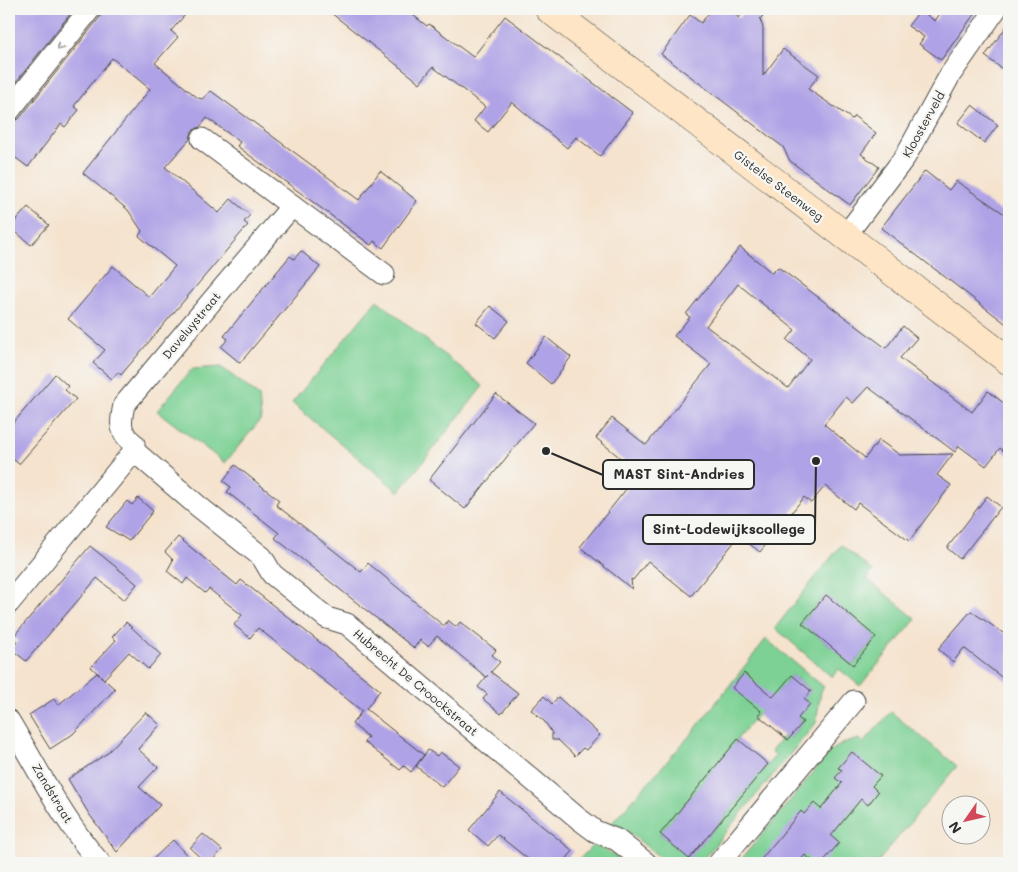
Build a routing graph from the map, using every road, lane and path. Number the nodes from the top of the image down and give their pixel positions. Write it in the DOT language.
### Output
graph roads {
  1 [pos="90,9"];
  2 [pos="549,9"];
  3 [pos="996,9"];
  4 [pos="9,111"];
  5 [pos="202,139"];
  6 [pos="292,206"];
  7 [pos="846,235"];
  8 [pos="384,274"];
  9 [pos="1009,361"];
  10 [pos="134,451"];
  11 [pos="9,603"];
  12 [pos="854,701"];
  13 [pos="9,721"];
  14 [pos="100,863"];
  15 [pos="646,863"];
  16 [pos="719,863"];
  1 -- 4 [label="street, one-way"];
  2 -- 7 [label="main road, Gistelse Steenweg"];
  3 -- 7 [label="street, Kloosterveld"];
  5 -- 6 [label="street"];
  6 -- 8 [label="street"];
  6 -- 10 [label="street, Daveluystraat"];
  7 -- 9 [label="main road, Gistelse Steenweg"];
  10 -- 11 [label="street"];
  10 -- 15 [label="street, Hubrecht De Croockstraat"];
  12 -- 16 [label="street"];
  13 -- 14 [label="street, Zandstraat"];
}
